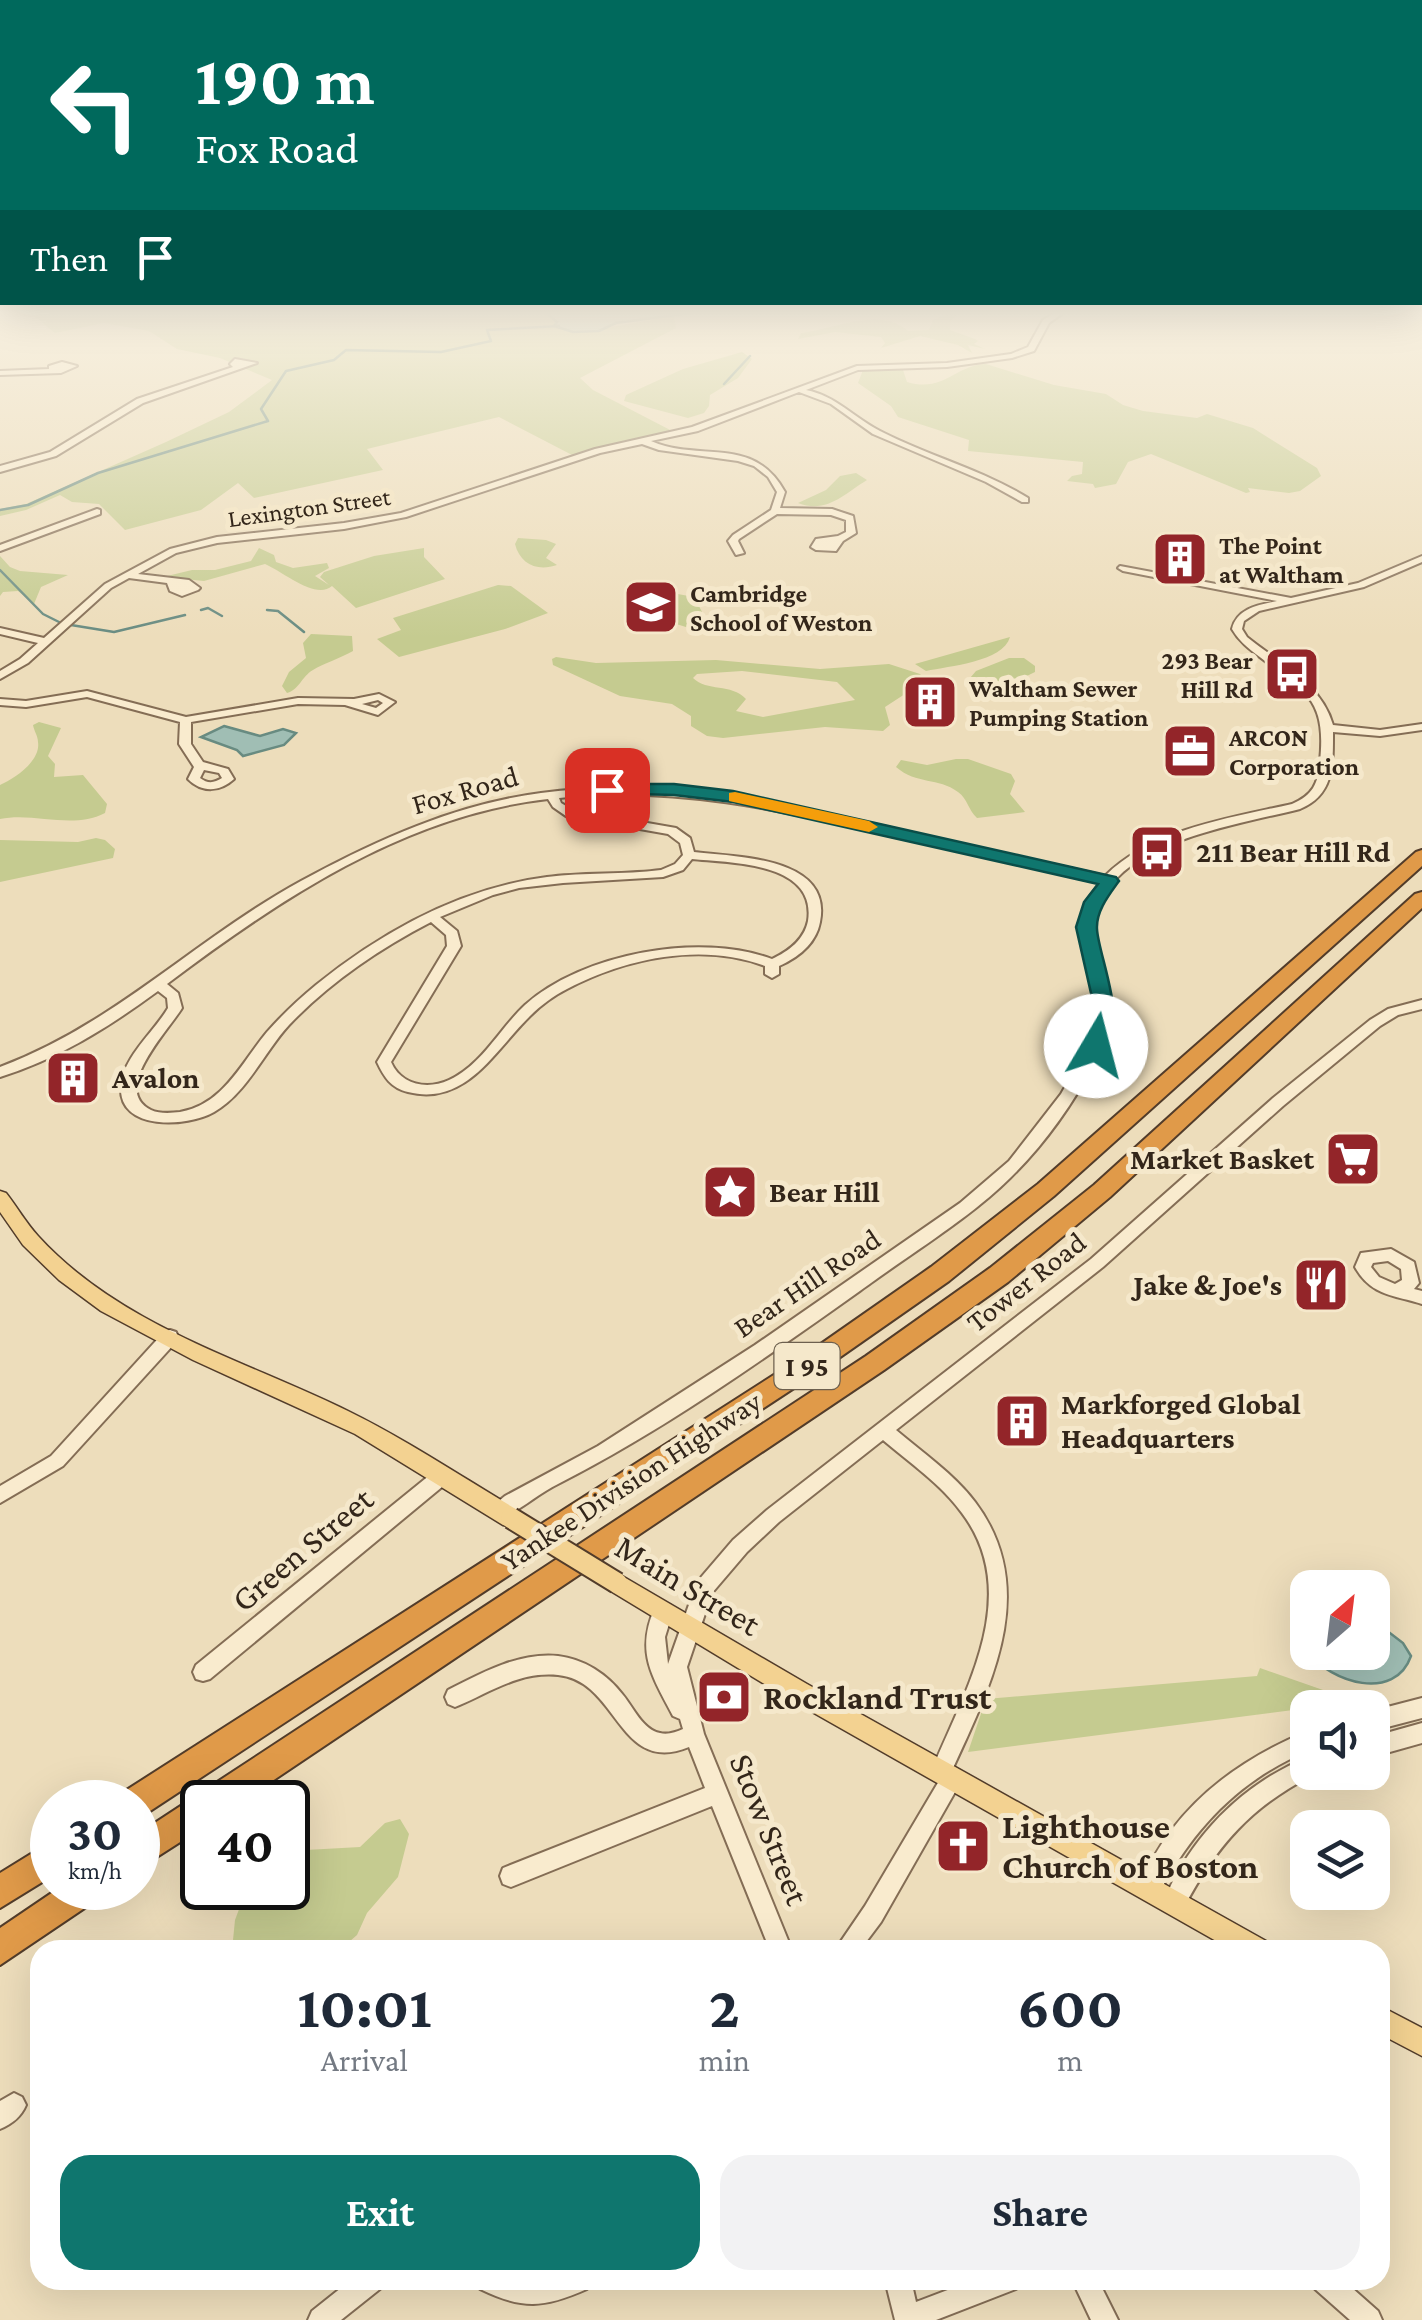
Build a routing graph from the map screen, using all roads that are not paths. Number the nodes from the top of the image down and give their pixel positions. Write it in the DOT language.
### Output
graph roads {
  1 [pos="105,421"];
  2 [pos="717,421"];
  3 [pos="861,421"];
  4 [pos="643,441"];
  5 [pos="0,470"];
  6 [pos="1025,500"];
  7 [pos="775,511"];
  8 [pos="97,512"];
  9 [pos="840,539"];
  10 [pos="0,548"];
  11 [pos="740,553"];
  12 [pos="1422,558"];
  13 [pos="1123,568"];
  14 [pos="125,575"];
  15 [pos="172,581"];
  16 [pos="1251,590"];
  17 [pos="1292,601"];
  18 [pos="1277,604"];
  19 [pos="0,631"];
  20 [pos="45,641"];
  21 [pos="0,676"];
  22 [pos="0,702"];
  23 [pos="346,702"];
  24 [pos="186,720"];
  25 [pos="1422,727"];
  26 [pos="1328,728"];
  27 [pos="199,765"];
  28 [pos="551,795"];
  29 [pos="689,854"];
  30 [pos="1422,856"];
  31 [pos="1110,881"];
  32 [pos="1422,898"];
  33 [pos="433,917"];
  34 [pos="159,985"];
  35 [pos="1422,1004"];
  36 [pos="66,1045"];
  37 [pos="0,1062"];
  38 [pos="0,1072"];
  39 [pos="0,1198"];
  40 [pos="1417,1281"];
  41 [pos="1398,1290"];
  42 [pos="1422,1298"];
  43 [pos="170,1337"];
  44 [pos="884,1431"];
  45 [pos="442,1476"];
  46 [pos="0,1495"];
  47 [pos="505,1515"];
  48 [pos="663,1611"];
  49 [pos="693,1629"];
  50 [pos="204,1672"];
  51 [pos="456,1698"];
  52 [pos="1422,1708"];
  53 [pos="1390,1717"];
  54 [pos="1422,1733"];
  55 [pos="694,1734"];
  56 [pos="1390,1742"];
  57 [pos="1290,1749"];
  58 [pos="946,1775"];
  59 [pos="1290,1777"];
  60 [pos="247,1780"];
  61 [pos="160,1786"];
  62 [pos="718,1793"];
  63 [pos="30,1872"];
  64 [pos="511,1876"];
  65 [pos="1149,1889"];
  66 [pos="0,1892"];
  67 [pos="1174,1903"];
  68 [pos="54,1910"];
  69 [pos="60,1910"];
  70 [pos="776,1940"];
  71 [pos="853,1940"];
  72 [pos="1239,1940"];
  73 [pos="0,1948"];
  74 [pos="0,1969"];
  75 [pos="1390,2025"];
  76 [pos="1422,2043"];
  77 [pos="358,2290"];
  78 [pos="514,2290"];
  79 [pos="556,2290"];
  80 [pos="901,2290"];
  81 [pos="982,2290"];
  82 [pos="1090,2290"];
  83 [pos="1335,2290"];
  84 [pos="908,2319"];
  85 [pos="321,2320"];
  86 [pos="1106,2320"];
  87 [pos="1369,2320"];
  1 -- 5 [label="street"];
  2 -- 4 [label="street, Lexington Street"];
  3 -- 6 [label="street"];
  4 -- 7 [label="street"];
  4 -- 14 [label="street, Lexington Street"];
  7 -- 9 [label="street"];
  7 -- 11 [label="street"];
  8 -- 10 [label="street"];
  12 -- 17 [label="street"];
  13 -- 16 [label="street"];
  14 -- 15 [label="street"];
  14 -- 20 [label="street, Lexington Street"];
  16 -- 17 [label="street"];
  16 -- 18 [label="street"];
  17 -- 18 [label="street"];
  18 -- 26 [label="street"];
  19 -- 20 [label="street"];
  20 -- 21 [label="street, Lexington Street"];
  22 -- 24 [label="street"];
  23 -- 24 [label="street"];
  24 -- 27 [label="street"];
  25 -- 26 [label="street"];
  26 -- 31 [label="street, Bear Hill Road"];
  28 -- 29 [label="street"];
  28 -- 31 [label="street, Fox Road"];
  28 -- 34 [label="street, Fox Road"];
  29 -- 33 [label="street"];
  29 -- 33 [label="street"];
  30 -- 61 [label="highway, Yankee Division Highway / I 95"];
  31 -- 47 [label="street, Bear Hill Road"];
  32 -- 60 [label="highway, Yankee Division Highway / I 95"];
  33 -- 34 [label="street"];
  34 -- 36 [label="street, Fox Road"];
  35 -- 44 [label="street, Tower Road"];
  36 -- 37 [label="street, Fox Road"];
  36 -- 38 [label="street, Fox Road"];
  39 -- 43 [label="main road, Main Street"];
  40 -- 41 [label="street"];
  40 -- 41 [label="street"];
  41 -- 42 [label="street"];
  43 -- 45 [label="main road, Main Street"];
  43 -- 46 [label="street"];
  44 -- 49 [label="street, Tower Road"];
  44 -- 58 [label="street"];
  45 -- 47 [label="main road, Main Street"];
  45 -- 50 [label="street, Green Street"];
  47 -- 48 [label="main road, Main Street, bridge"];
  48 -- 49 [label="main road, Main Street"];
  48 -- 55 [label="street, Stow Street"];
  49 -- 55 [label="street, Stow Street"];
  49 -- 58 [label="main road, Main Street"];
  51 -- 55 [label="street"];
  52 -- 53 [label="street"];
  54 -- 56 [label="street"];
  55 -- 62 [label="street, Stow Street"];
  57 -- 65 [label="street"];
  58 -- 65 [label="main road, Main Street"];
  58 -- 71 [label="street"];
  59 -- 67 [label="street"];
  62 -- 64 [label="street"];
  62 -- 70 [label="street, Stow Street"];
  63 -- 66 [label="highway"];
  65 -- 67 [label="main road, Main Street"];
  67 -- 72 [label="main road, Main Street"];
  68 -- 73 [label="highway"];
  69 -- 74 [label="highway"];
  75 -- 76 [label="main road"];
  77 -- 85 [label="street"];
  78 -- 79 [label="street"];
  80 -- 84 [label="street"];
  81 -- 84 [label="street"];
  82 -- 86 [label="street"];
  83 -- 87 [label="street"];
}
